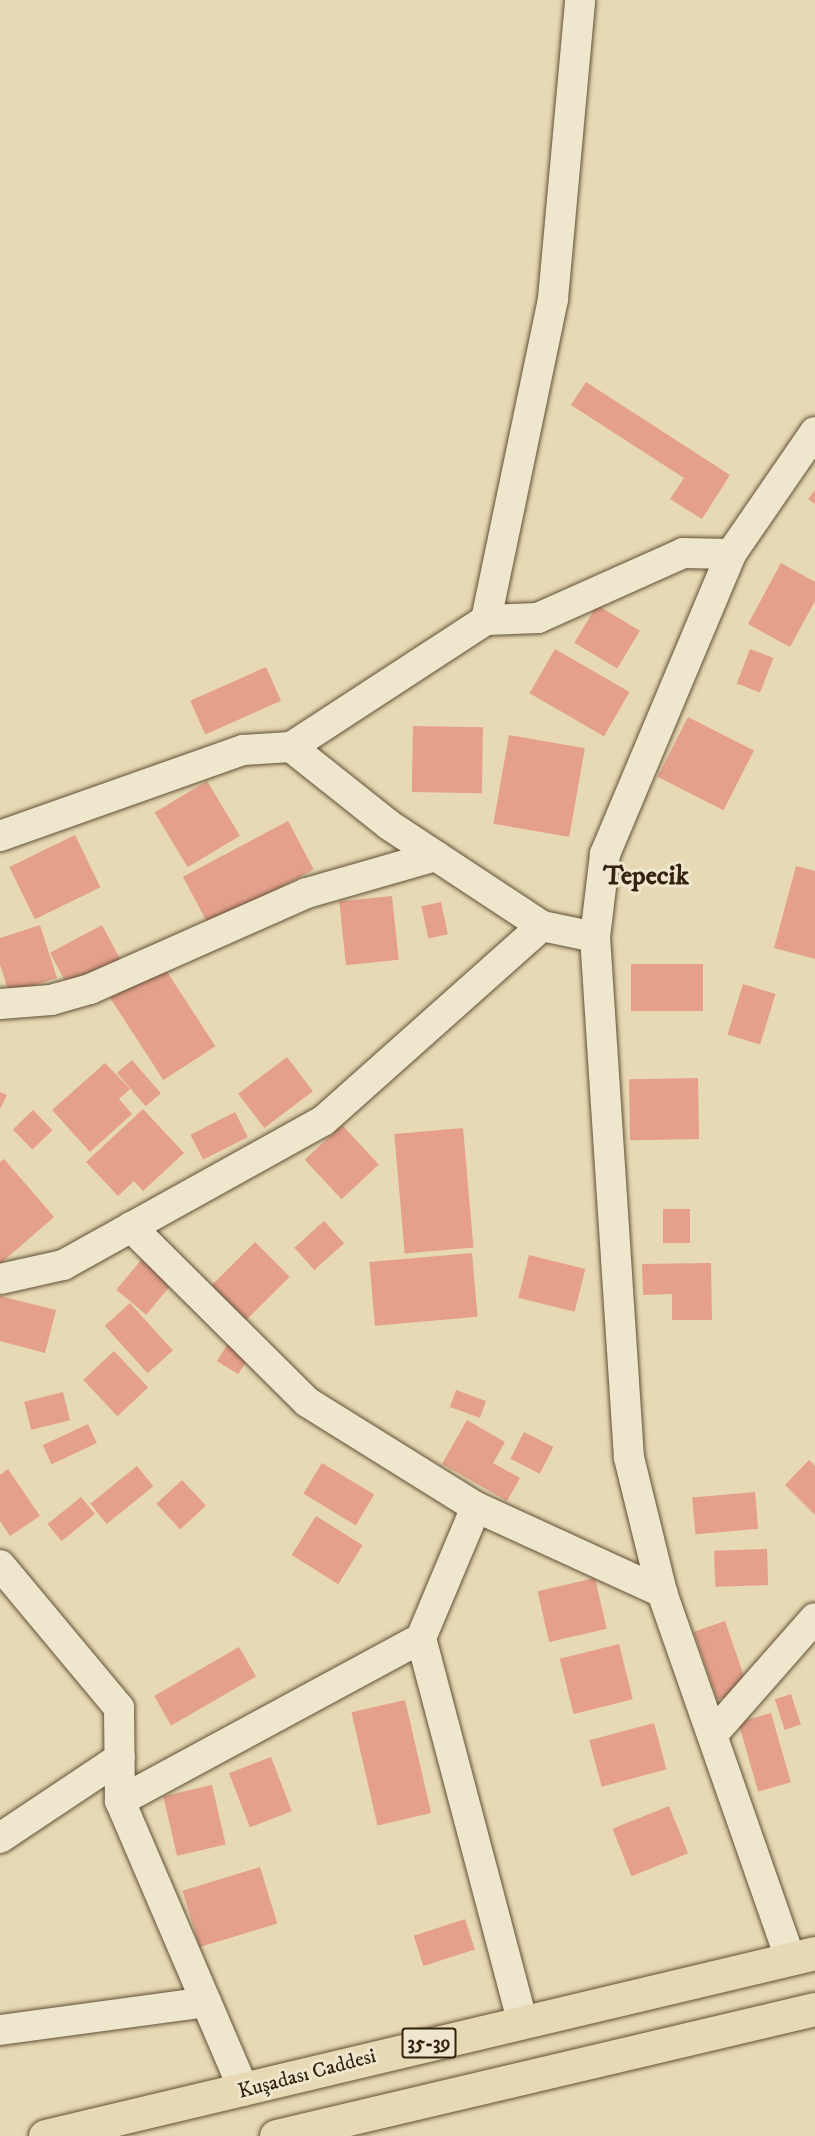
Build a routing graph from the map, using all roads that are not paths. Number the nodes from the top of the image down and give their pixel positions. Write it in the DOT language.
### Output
graph roads {
  1 [pos="580,0"];
  2 [pos="815,432"];
  3 [pos="731,554"];
  4 [pos="486,620"];
  5 [pos="291,747"];
  6 [pos="0,836"];
  7 [pos="436,856"];
  8 [pos="542,926"];
  9 [pos="595,937"];
  10 [pos="0,1004"];
  11 [pos="131,1227"];
  12 [pos="0,1280"];
  13 [pos="476,1507"];
  14 [pos="0,1564"];
  15 [pos="662,1592"];
  16 [pos="815,1617"];
  17 [pos="421,1638"];
  18 [pos="713,1734"];
  19 [pos="120,1758"];
  20 [pos="120,1801"];
  21 [pos="0,1838"];
  22 [pos="802,1956"];
  23 [pos="206,2002"];
  24 [pos="815,2009"];
  25 [pos="522,2021"];
  26 [pos="0,2030"];
  27 [pos="244,2091"];
  28 [pos="45,2136"];
  29 [pos="276,2136"];
  1 -- 4 [label="street"];
  2 -- 3 [label="street"];
  3 -- 4 [label="street"];
  3 -- 9 [label="street"];
  4 -- 5 [label="street"];
  5 -- 6 [label="street"];
  5 -- 7 [label="street"];
  7 -- 8 [label="street"];
  7 -- 10 [label="street"];
  8 -- 9 [label="street"];
  8 -- 11 [label="street"];
  9 -- 15 [label="street"];
  11 -- 12 [label="street"];
  11 -- 13 [label="street"];
  13 -- 15 [label="street"];
  13 -- 17 [label="street"];
  14 -- 19 [label="street"];
  15 -- 18 [label="street"];
  16 -- 18 [label="street"];
  17 -- 20 [label="street"];
  17 -- 25 [label="street"];
  18 -- 22 [label="street"];
  19 -- 20 [label="street"];
  19 -- 21 [label="street"];
  20 -- 23 [label="street"];
  22 -- 25 [label="main road, Kuşadası Caddesi / 35-39"];
  23 -- 26 [label="street"];
  23 -- 27 [label="street"];
  24 -- 29 [label="main road, 35-39"];
  25 -- 27 [label="main road, Kuşadası Caddesi / 35-39"];
  27 -- 28 [label="main road, Kuşadası Caddesi / 35-39"];
}
